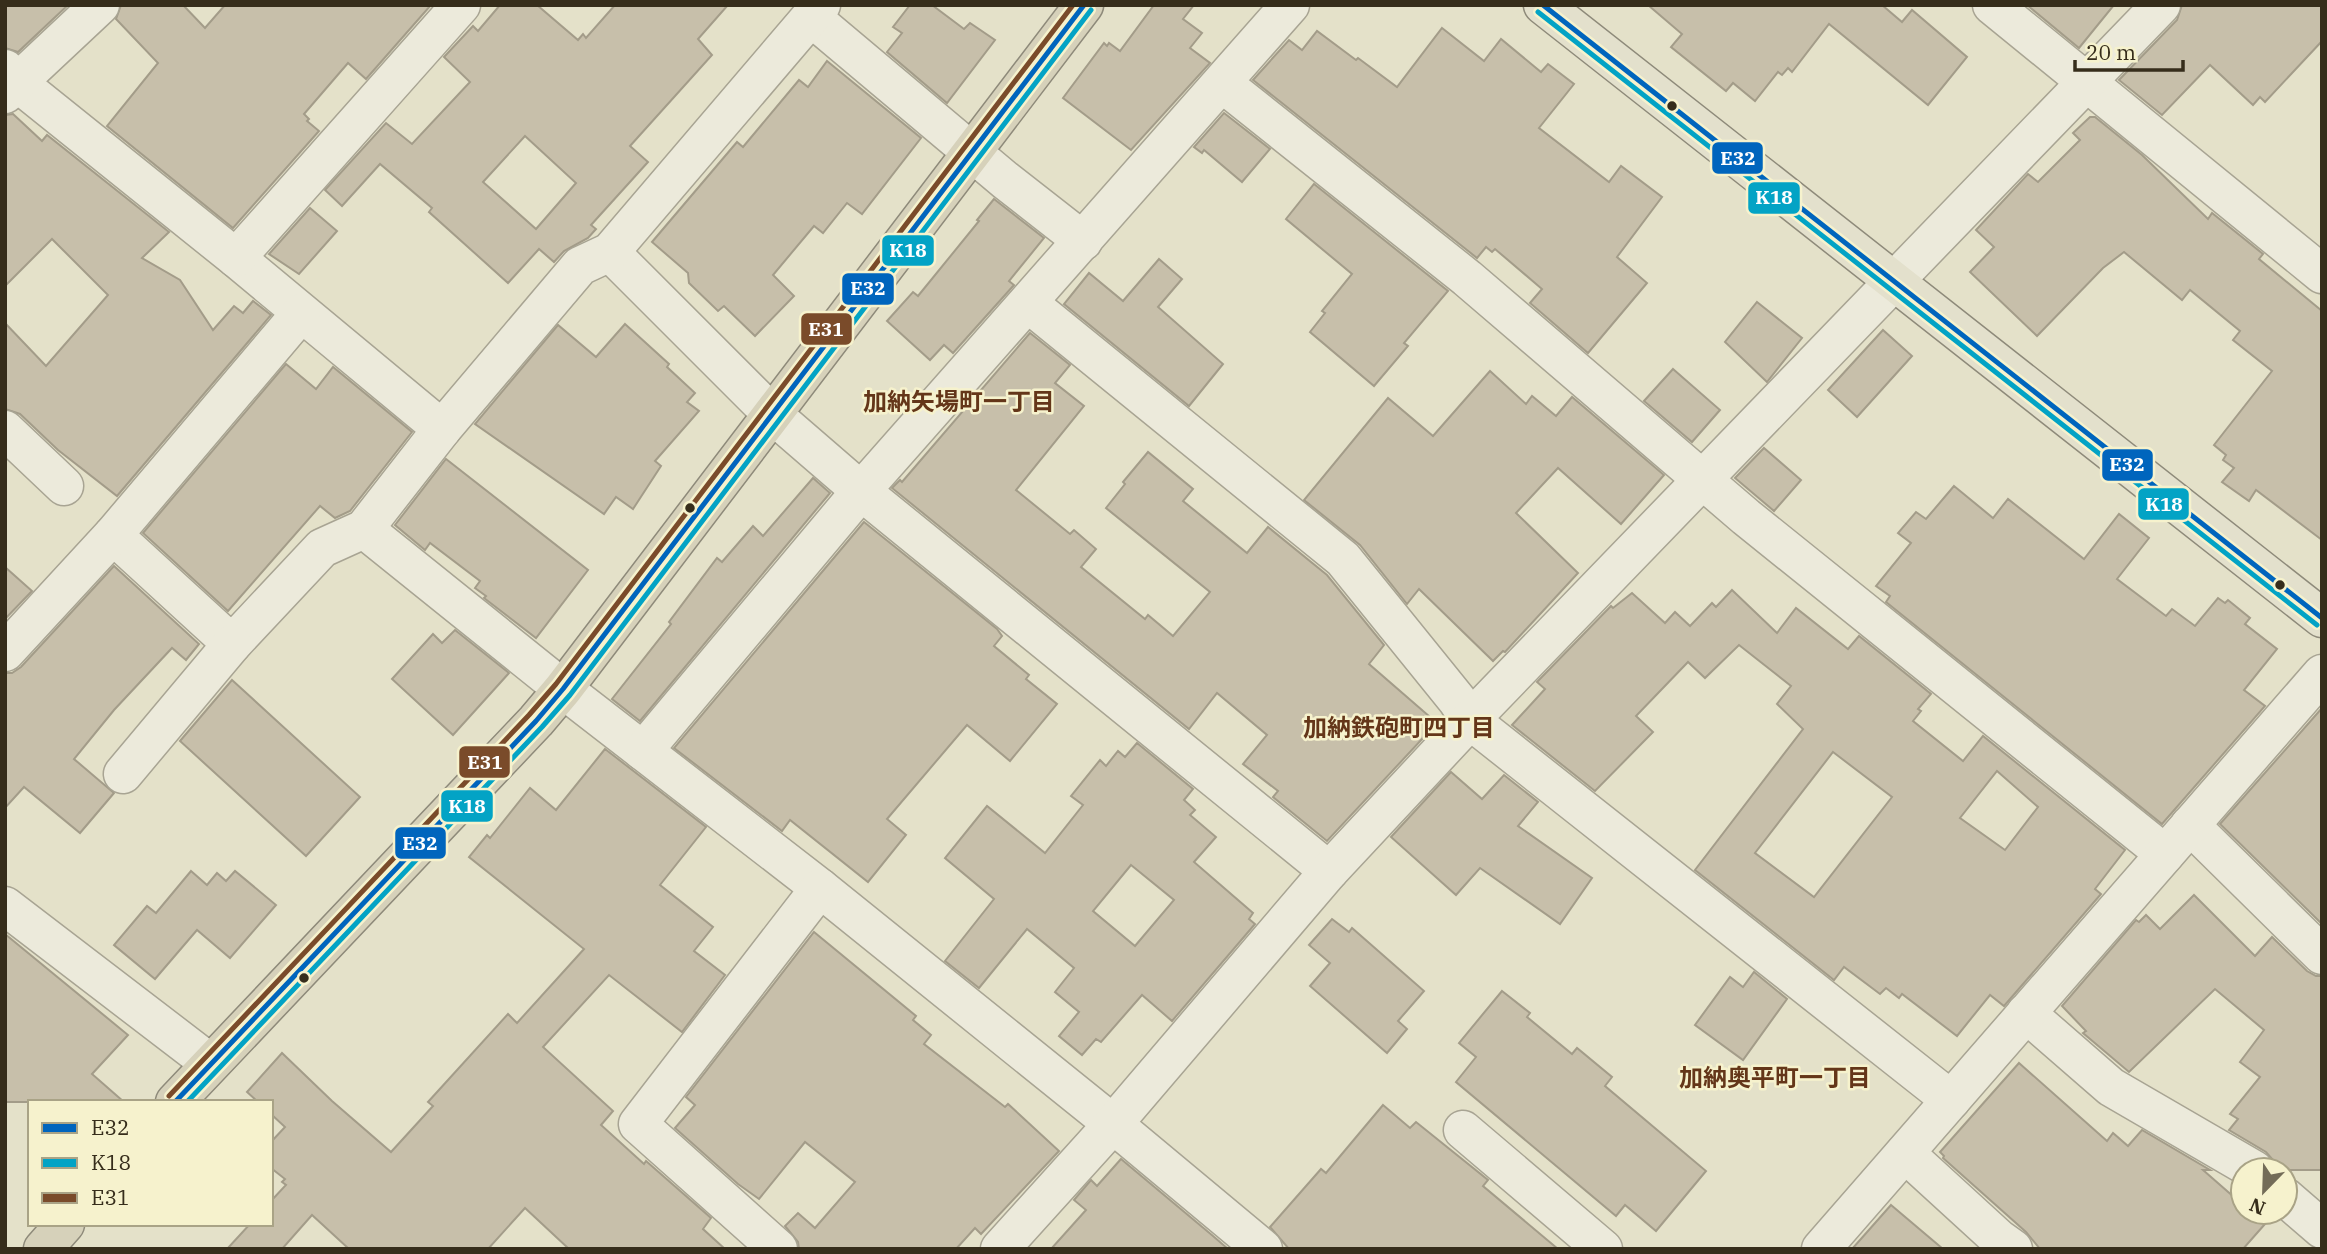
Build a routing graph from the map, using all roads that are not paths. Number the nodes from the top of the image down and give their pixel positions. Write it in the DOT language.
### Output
graph roads {
  1 [pos="100,5"];
  2 [pos="461,5"];
  3 [pos="1084,5"];
  4 [pos="1290,5"];
  5 [pos="1543,5"];
  6 [pos="1992,5"];
  7 [pos="2161,5"];
  8 [pos="816,11"];
  9 [pos="9,82"];
  10 [pos="1222,83"];
  11 [pos="2086,83"];
  12 [pos="972,153"];
  13 [pos="1083,241"];
  14 [pos="610,251"];
  15 [pos="236,258"];
  16 [pos="2322,274"];
  17 [pos="1895,281"];
  18 [pos="1028,303"];
  19 [pos="301,313"];
  20 [pos="772,414"];
  21 [pos="442,429"];
  22 [pos="5,430"];
  23 [pos="1703,478"];
  24 [pos="64,486"];
  25 [pos="861,491"];
  26 [pos="364,529"];
  27 [pos="113,536"];
  28 [pos="2322,618"];
  29 [pos="232,644"];
  30 [pos="5,652"];
  31 [pos="2322,674"];
  32 [pos="563,689"];
  33 [pos="1470,720"];
  34 [pos="643,751"];
  35 [pos="122,774"];
  36 [pos="2190,825"];
  37 [pos="2165,854"];
  38 [pos="1329,871"];
  39 [pos="820,888"];
  40 [pos="5,906"];
  41 [pos="2322,955"];
  42 [pos="2026,1013"];
  43 [pos="210,1063"];
  44 [pos="178,1100"];
  45 [pos="1951,1100"];
  46 [pos="1113,1124"];
  47 [pos="1463,1130"];
  48 [pos="1905,1153"];
  49 [pos="2229,1156"];
  50 [pos="2299,1209"];
  51 [pos="63,1226"];
  52 [pos="2322,1229"];
  53 [pos="43,1249"];
  54 [pos="778,1249"];
  55 [pos="1000,1249"];
  56 [pos="1263,1249"];
  57 [pos="1603,1249"];
  58 [pos="1821,1249"];
  59 [pos="2013,1249"];
  1 -- 9 [label="street"];
  2 -- 15 [label="street"];
  3 -- 12 [label="highway"];
  4 -- 10 [label="street"];
  5 -- 17 [label="main road"];
  6 -- 11 [label="street"];
  7 -- 11 [label="street"];
  8 -- 12 [label="street"];
  8 -- 14 [label="street"];
  9 -- 15 [label="street"];
  10 -- 13 [label="street"];
  10 -- 23 [label="street"];
  11 -- 16 [label="street"];
  11 -- 17 [label="street"];
  12 -- 13 [label="street"];
  12 -- 20 [label="highway"];
  13 -- 18 [label="street"];
  14 -- 20 [label="street"];
  14 -- 21 [label="street"];
  15 -- 19 [label="street"];
  17 -- 23 [label="street"];
  17 -- 28 [label="main road"];
  18 -- 25 [label="street"];
  18 -- 33 [label="street"];
  19 -- 21 [label="street"];
  19 -- 27 [label="street"];
  20 -- 25 [label="street"];
  20 -- 32 [label="highway"];
  21 -- 26 [label="street"];
  22 -- 24 [label="street"];
  23 -- 33 [label="street"];
  23 -- 37 [label="street"];
  25 -- 34 [label="street"];
  25 -- 38 [label="street"];
  26 -- 29 [label="street"];
  26 -- 32 [label="street"];
  27 -- 29 [label="street"];
  27 -- 30 [label="street"];
  29 -- 35 [label="street"];
  31 -- 36 [label="street"];
  32 -- 34 [label="street"];
  32 -- 43 [label="highway"];
  33 -- 38 [label="street"];
  33 -- 45 [label="street"];
  34 -- 39 [label="street"];
  36 -- 37 [label="street"];
  36 -- 41 [label="street"];
  37 -- 42 [label="street"];
  38 -- 46 [label="street"];
  39 -- 46 [label="street"];
  39 -- 54 [label="street"];
  40 -- 43 [label="street"];
  42 -- 45 [label="street"];
  42 -- 49 [label="street"];
  43 -- 44 [label="highway"];
  45 -- 48 [label="street"];
  46 -- 55 [label="street"];
  46 -- 56 [label="street"];
  47 -- 57 [label="street"];
  48 -- 58 [label="street"];
  48 -- 59 [label="street"];
  50 -- 52 [label="street"];
  51 -- 53 [label="highway"];
}
